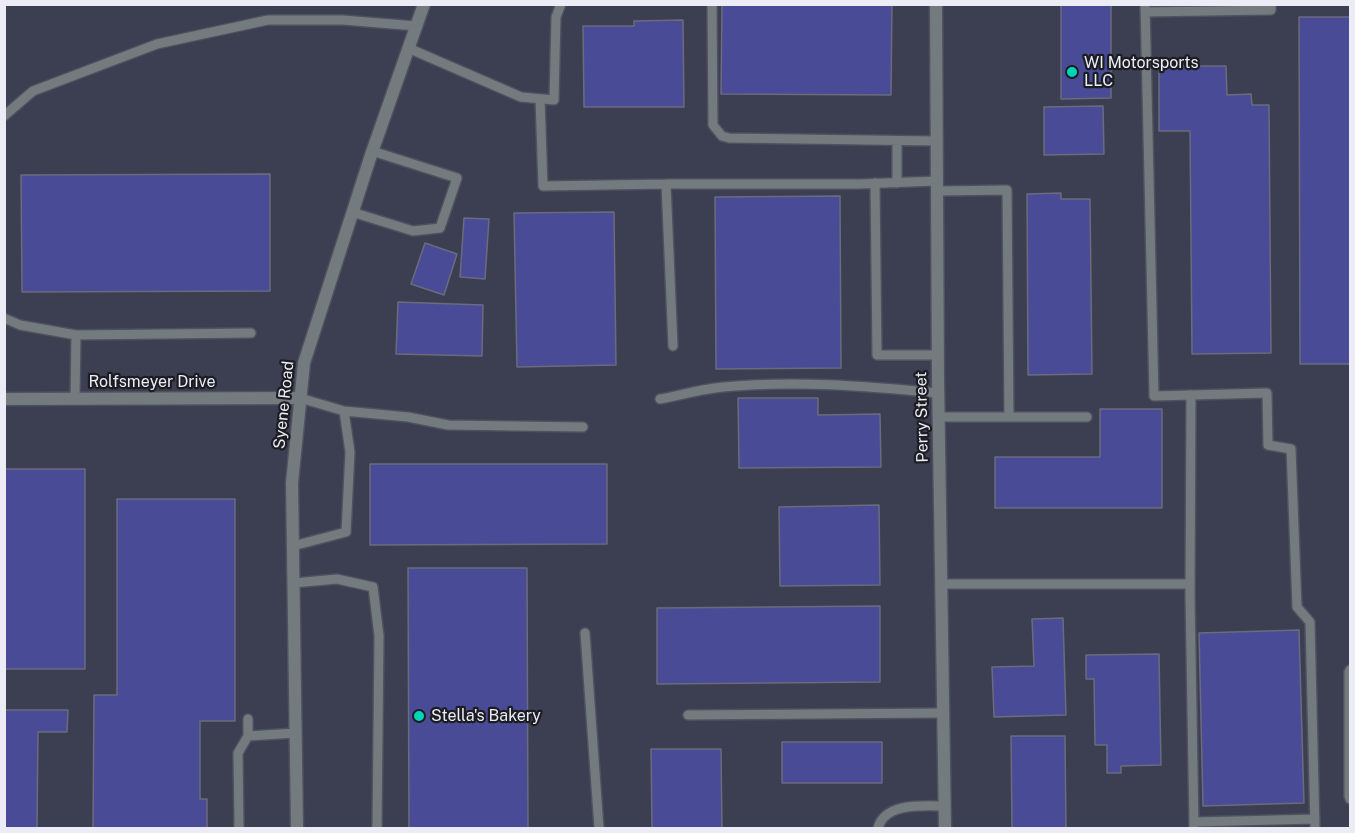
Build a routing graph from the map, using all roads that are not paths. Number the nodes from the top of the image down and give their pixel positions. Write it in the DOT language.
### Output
graph roads {
  1 [pos="424,4"];
  2 [pos="561,4"];
  3 [pos="712,4"];
  4 [pos="936,4"];
  5 [pos="1271,4"];
  6 [pos="1145,8"];
  7 [pos="416,26"];
  8 [pos="408,48"];
  9 [pos="540,99"];
  10 [pos="4,116"];
  11 [pos="897,141"];
  12 [pos="937,141"];
  13 [pos="372,151"];
  14 [pos="875,183"];
  15 [pos="897,183"];
  16 [pos="666,184"];
  17 [pos="937,186"];
  18 [pos="352,212"];
  19 [pos="4,318"];
  20 [pos="251,333"];
  21 [pos="76,335"];
  22 [pos="673,345"];
  23 [pos="938,355"];
  24 [pos="938,393"];
  25 [pos="1191,395"];
  26 [pos="300,398"];
  27 [pos="4,399"];
  28 [pos="75,399"];
  29 [pos="660,399"];
  30 [pos="344,411"];
  31 [pos="939,417"];
  32 [pos="1009,417"];
  33 [pos="1087,417"];
  34 [pos="583,427"];
  35 [pos="293,546"];
  36 [pos="294,583"];
  37 [pos="941,584"];
  38 [pos="1190,584"];
  39 [pos="585,633"];
  40 [pos="1350,670"];
  41 [pos="943,713"];
  42 [pos="688,715"];
  43 [pos="248,719"];
  44 [pos="296,733"];
  45 [pos="248,736"];
  46 [pos="1350,799"];
  47 [pos="945,806"];
  48 [pos="1315,824"];
  49 [pos="1194,825"];
  50 [pos="240,828"];
  51 [pos="297,828"];
  52 [pos="377,828"];
  53 [pos="599,828"];
  54 [pos="878,828"];
  55 [pos="945,828"];
  1 -- 7 [label="street, Syene Road"];
  2 -- 9 [label="lane"];
  3 -- 11 [label="lane"];
  4 -- 12 [label="street, Perry Street"];
  5 -- 6 [label="lane"];
  6 -- 25 [label="lane"];
  7 -- 8 [label="street, Syene Road"];
  7 -- 10 [label="lane"];
  8 -- 9 [label="lane"];
  8 -- 13 [label="street, Syene Road"];
  9 -- 16 [label="lane"];
  11 -- 12 [label="lane"];
  11 -- 15 [label="lane"];
  12 -- 17 [label="street, Perry Street"];
  13 -- 18 [label="street, Syene Road"];
  13 -- 18 [label="lane"];
  14 -- 15 [label="lane"];
  14 -- 16 [label="lane"];
  14 -- 23 [label="lane"];
  15 -- 17 [label="lane"];
  16 -- 22 [label="lane"];
  17 -- 23 [label="street, Perry Street"];
  17 -- 32 [label="lane"];
  18 -- 26 [label="street, Syene Road"];
  19 -- 21 [label="lane"];
  20 -- 21 [label="lane"];
  21 -- 28 [label="lane"];
  23 -- 24 [label="street, Perry Street"];
  24 -- 29 [label="lane"];
  24 -- 31 [label="street, Perry Street"];
  25 -- 38 [label="lane"];
  25 -- 48 [label="lane"];
  26 -- 28 [label="street, Rolfsmeyer Drive"];
  26 -- 30 [label="lane"];
  26 -- 35 [label="street, Syene Road"];
  27 -- 28 [label="street, Rolfsmeyer Drive"];
  30 -- 34 [label="lane"];
  30 -- 35 [label="lane"];
  31 -- 32 [label="lane"];
  31 -- 37 [label="street, Perry Street"];
  32 -- 33 [label="lane"];
  35 -- 36 [label="street, Syene Road"];
  36 -- 44 [label="street, Syene Road"];
  36 -- 52 [label="lane"];
  37 -- 38 [label="lane"];
  37 -- 41 [label="street, Perry Street"];
  38 -- 49 [label="lane"];
  39 -- 53 [label="lane"];
  40 -- 46 [label="lane"];
  41 -- 42 [label="lane"];
  41 -- 47 [label="street, Perry Street"];
  43 -- 45 [label="lane"];
  44 -- 45 [label="lane"];
  44 -- 51 [label="street, Syene Road"];
  45 -- 50 [label="lane"];
  47 -- 54 [label="lane"];
  47 -- 55 [label="street, Perry Street"];
  48 -- 49 [label="lane"];
}
